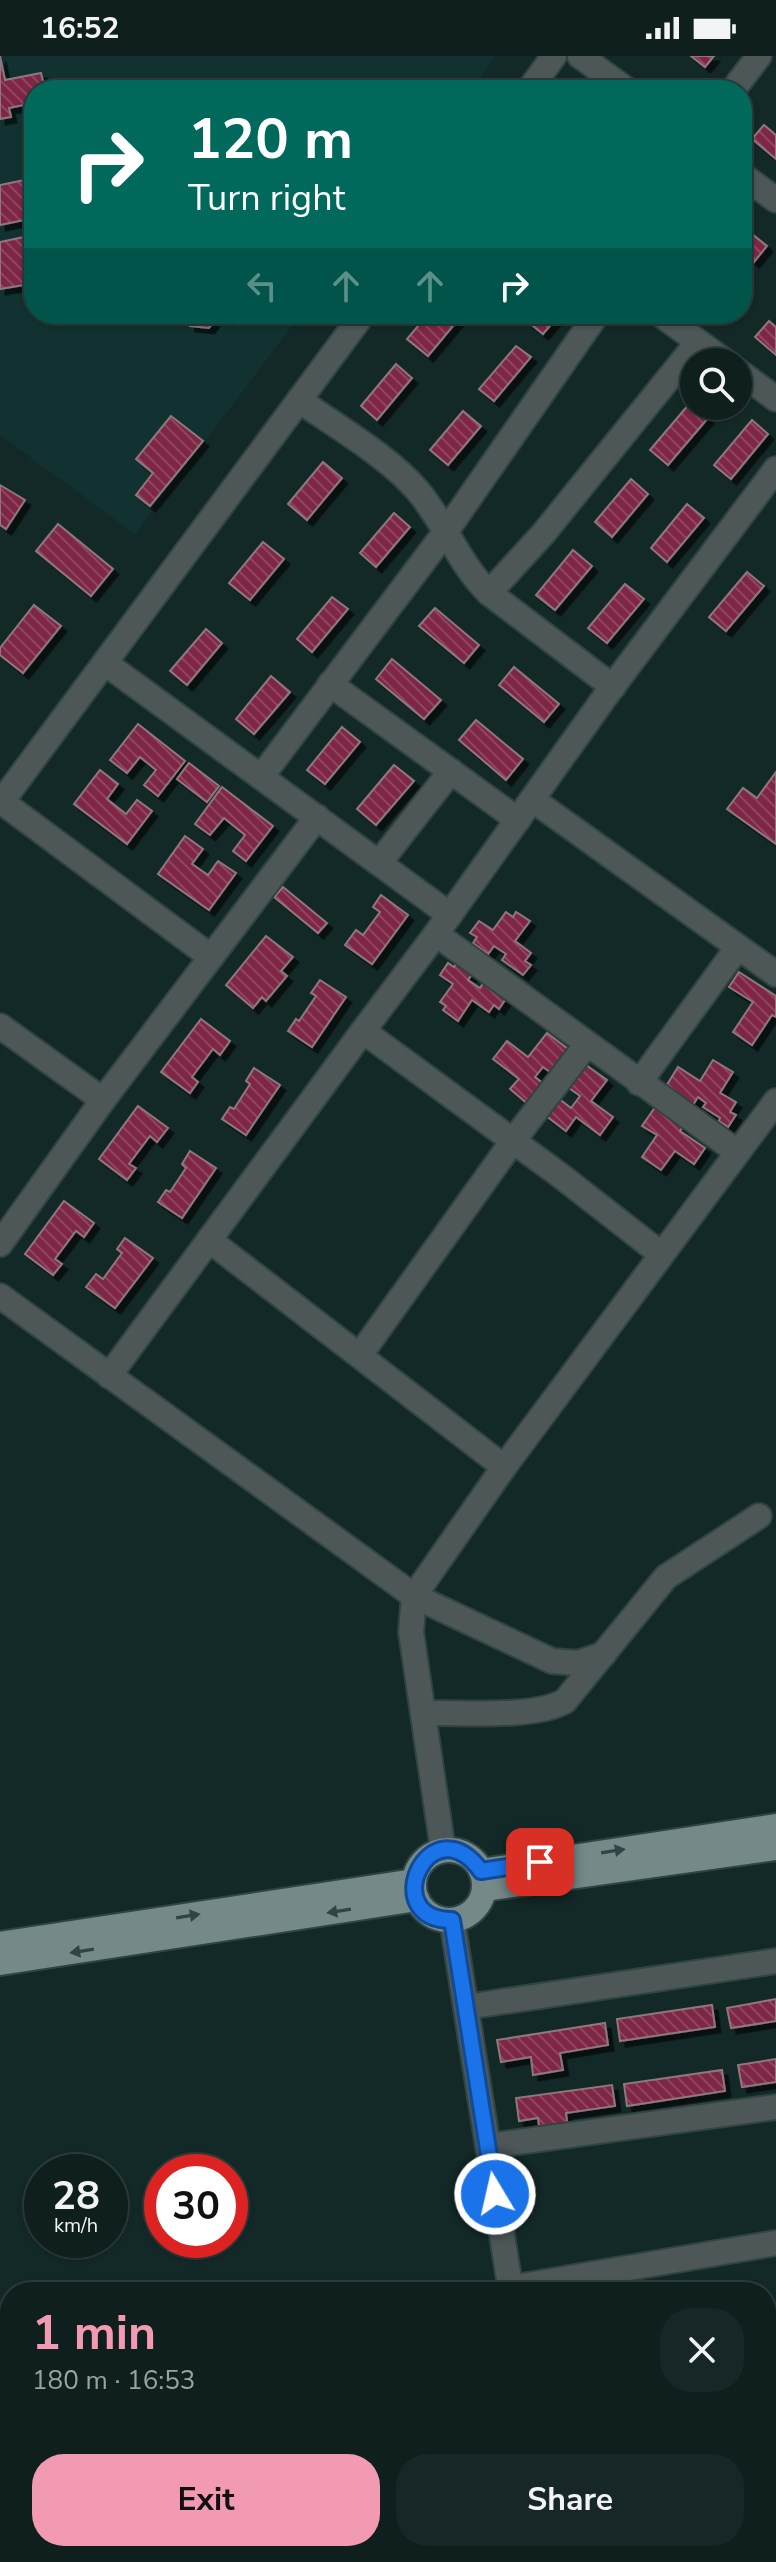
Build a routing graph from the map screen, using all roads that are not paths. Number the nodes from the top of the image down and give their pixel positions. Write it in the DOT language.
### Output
graph roads {
  1 [pos="554,56"];
  2 [pos="580,56"];
  3 [pos="759,56"];
  4 [pos="536,80"];
  5 [pos="613,80"];
  6 [pos="741,80"];
  7 [pos="752,182"];
  8 [pos="776,200"];
  9 [pos="356,324"];
  10 [pos="590,324"];
  11 [pos="674,324"];
  12 [pos="698,342"];
  13 [pos="706,348"];
  14 [pos="752,381"];
  15 [pos="776,399"];
  16 [pos="299,400"];
  17 [pos="776,469"];
  18 [pos="447,530"];
  19 [pos="489,593"];
  20 [pos="105,663"];
  21 [pos="330,684"];
  22 [pos="613,687"];
  23 [pos="451,771"];
  24 [pos="261,777"];
  25 [pos="533,800"];
  26 [pos="1,803"];
  27 [pos="317,817"];
  28 [pos="518,820"];
  29 [pos="379,863"];
  30 [pos="443,924"];
  31 [pos="738,947"];
  32 [pos="211,957"];
  33 [pos="776,974"];
  34 [pos="0,1026"];
  35 [pos="363,1031"];
  36 [pos="587,1044"];
  37 [pos="639,1083"];
  38 [pos="103,1100"];
  39 [pos="776,1101"];
  40 [pos="513,1141"];
  41 [pos="736,1151"];
  42 [pos="209,1240"];
  43 [pos="0,1244"];
  44 [pos="661,1254"];
  45 [pos="0,1296"];
  46 [pos="360,1355"];
  47 [pos="109,1376"];
  48 [pos="504,1467"];
  49 [pos="759,1516"];
  50 [pos="414,1596"];
  51 [pos="604,1654"];
  52 [pos="423,1713"];
  53 [pos="776,1826"];
  54 [pos="776,1848"];
  55 [pos="443,1850"];
  56 [pos="482,1880"];
  57 [pos="415,1890"];
  58 [pos="452,1920"];
  59 [pos="0,1944"];
  60 [pos="776,1961"];
  61 [pos="0,1963"];
  62 [pos="466,2007"];
  63 [pos="776,2107"];
  64 [pos="488,2146"];
  65 [pos="776,2243"];
  66 [pos="509,2282"];
  67 [pos="555,2282"];
  1 -- 4 [label="street"];
  2 -- 5 [label="street"];
  3 -- 6 [label="street"];
  7 -- 8 [label="street"];
  9 -- 16 [label="street"];
  10 -- 18 [label="street"];
  11 -- 12 [label="street"];
  12 -- 13 [label="street"];
  12 -- 19 [label="street"];
  14 -- 15 [label="street"];
  16 -- 18 [label="street"];
  16 -- 20 [label="street"];
  17 -- 22 [label="street"];
  18 -- 19 [label="street"];
  18 -- 21 [label="street"];
  19 -- 22 [label="street"];
  20 -- 24 [label="street"];
  20 -- 26 [label="street"];
  21 -- 23 [label="street"];
  21 -- 24 [label="street"];
  22 -- 25 [label="street"];
  23 -- 28 [label="street"];
  23 -- 29 [label="street"];
  24 -- 27 [label="street"];
  25 -- 28 [label="street"];
  25 -- 31 [label="street"];
  26 -- 32 [label="street"];
  27 -- 29 [label="street"];
  27 -- 32 [label="street"];
  28 -- 30 [label="street"];
  29 -- 30 [label="street"];
  30 -- 35 [label="street"];
  30 -- 36 [label="street"];
  31 -- 33 [label="street"];
  31 -- 37 [label="street"];
  32 -- 38 [label="street"];
  34 -- 38 [label="street"];
  35 -- 40 [label="street"];
  35 -- 42 [label="street"];
  36 -- 37 [label="street"];
  36 -- 40 [label="street"];
  37 -- 41 [label="street"];
  38 -- 43 [label="street"];
  39 -- 41 [label="street"];
  40 -- 44 [label="street"];
  40 -- 46 [label="street"];
  41 -- 44 [label="street"];
  42 -- 46 [label="street"];
  42 -- 47 [label="street"];
  44 -- 48 [label="street"];
  45 -- 47 [label="street"];
  46 -- 48 [label="street"];
  47 -- 50 [label="street"];
  48 -- 50 [label="street"];
  49 -- 51 [label="street"];
  50 -- 51 [label="street"];
  50 -- 52 [label="street"];
  51 -- 52 [label="street"];
  52 -- 55 [label="street"];
  56 -- 53 [label="main road, one-way"];
  54 -- 56 [label="main road"];
  55 -- 56 [label="main road"];
  55 -- 57 [label="main road"];
  56 -- 58 [label="main road"];
  57 -- 58 [label="main road"];
  59 -- 57 [label="main road, one-way"];
  57 -- 61 [label="main road, one-way"];
  58 -- 62 [label="street"];
  60 -- 62 [label="street"];
  62 -- 64 [label="street"];
  63 -- 64 [label="street"];
  64 -- 66 [label="street"];
  65 -- 67 [label="street"];
}
